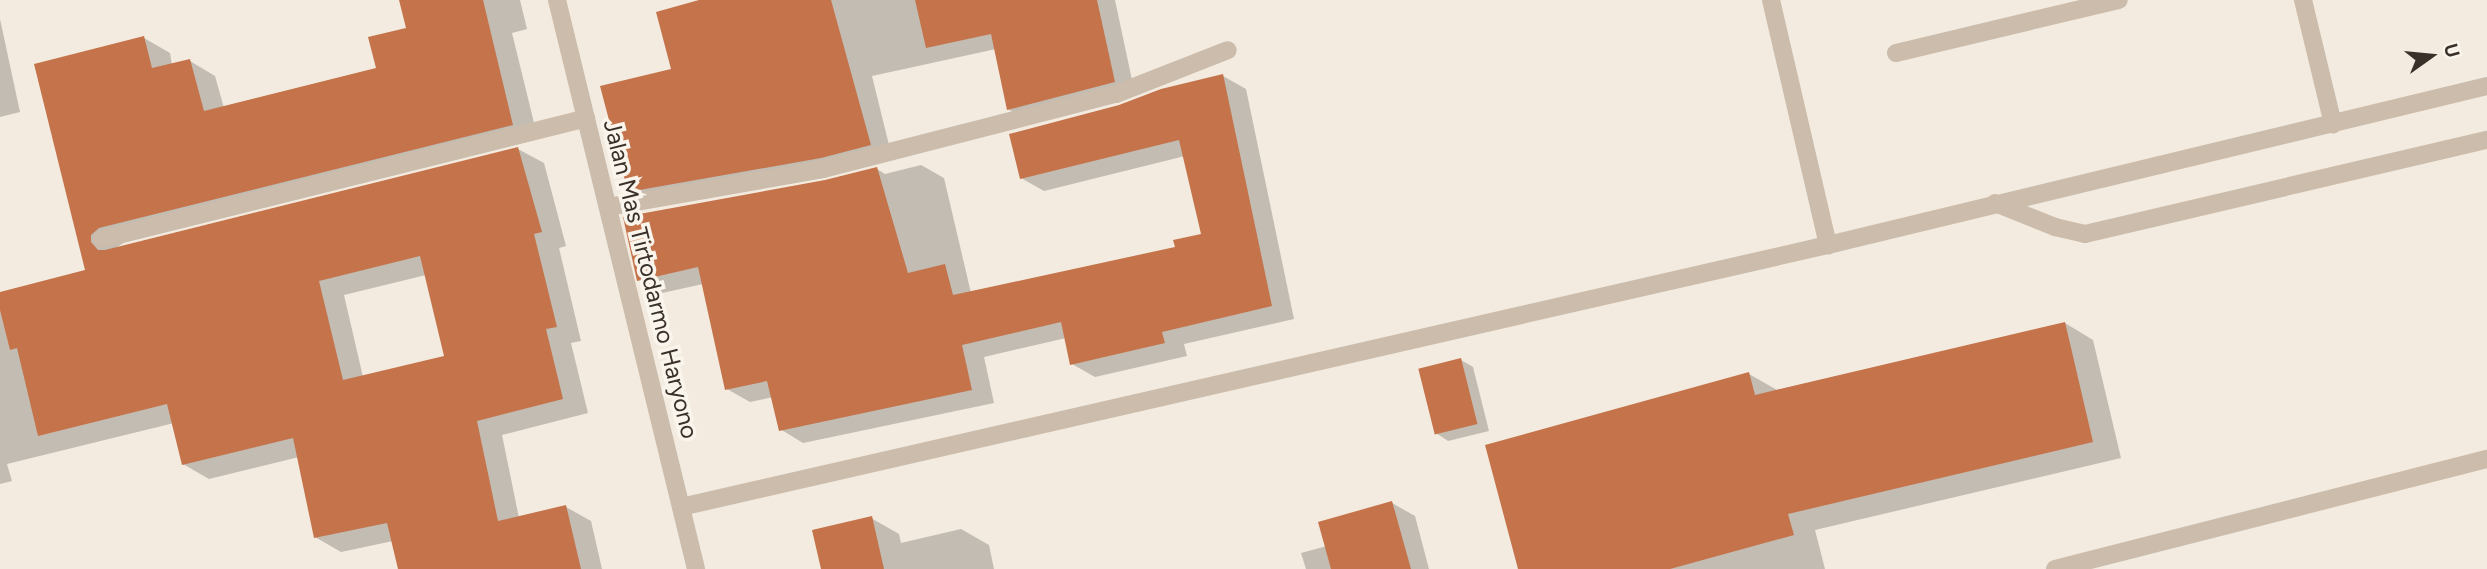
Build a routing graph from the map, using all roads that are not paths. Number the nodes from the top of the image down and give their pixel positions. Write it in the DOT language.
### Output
graph roads {
  1 [pos="557,0"];
  2 [pos="1771,0"];
  3 [pos="2119,0"];
  4 [pos="2303,0"];
  5 [pos="1228,50"];
  6 [pos="1896,53"];
  7 [pos="2487,86"];
  8 [pos="586,118"];
  9 [pos="2333,124"];
  10 [pos="2487,140"];
  11 [pos="1995,203"];
  12 [pos="608,206"];
  13 [pos="102,239"];
  14 [pos="1828,245"];
  15 [pos="2486,463"];
  16 [pos="681,507"];
  17 [pos="696,569"];
  18 [pos="2055,569"];
  1 -- 8 [label="street, Jalan Mas Tirtodarmo Haryono"];
  2 -- 14 [label="street"];
  3 -- 6 [label="street"];
  4 -- 9 [label="street"];
  5 -- 12 [label="street"];
  7 -- 9 [label="street"];
  8 -- 12 [label="street, Jalan Mas Tirtodarmo Haryono"];
  8 -- 13 [label="street"];
  9 -- 11 [label="street"];
  10 -- 11 [label="street"];
  11 -- 14 [label="street"];
  12 -- 16 [label="street, Jalan Mas Tirtodarmo Haryono"];
  14 -- 16 [label="street"];
  15 -- 18 [label="street"];
  16 -- 17 [label="street, Jalan Mas Tirtodarmo Haryono"];
}
